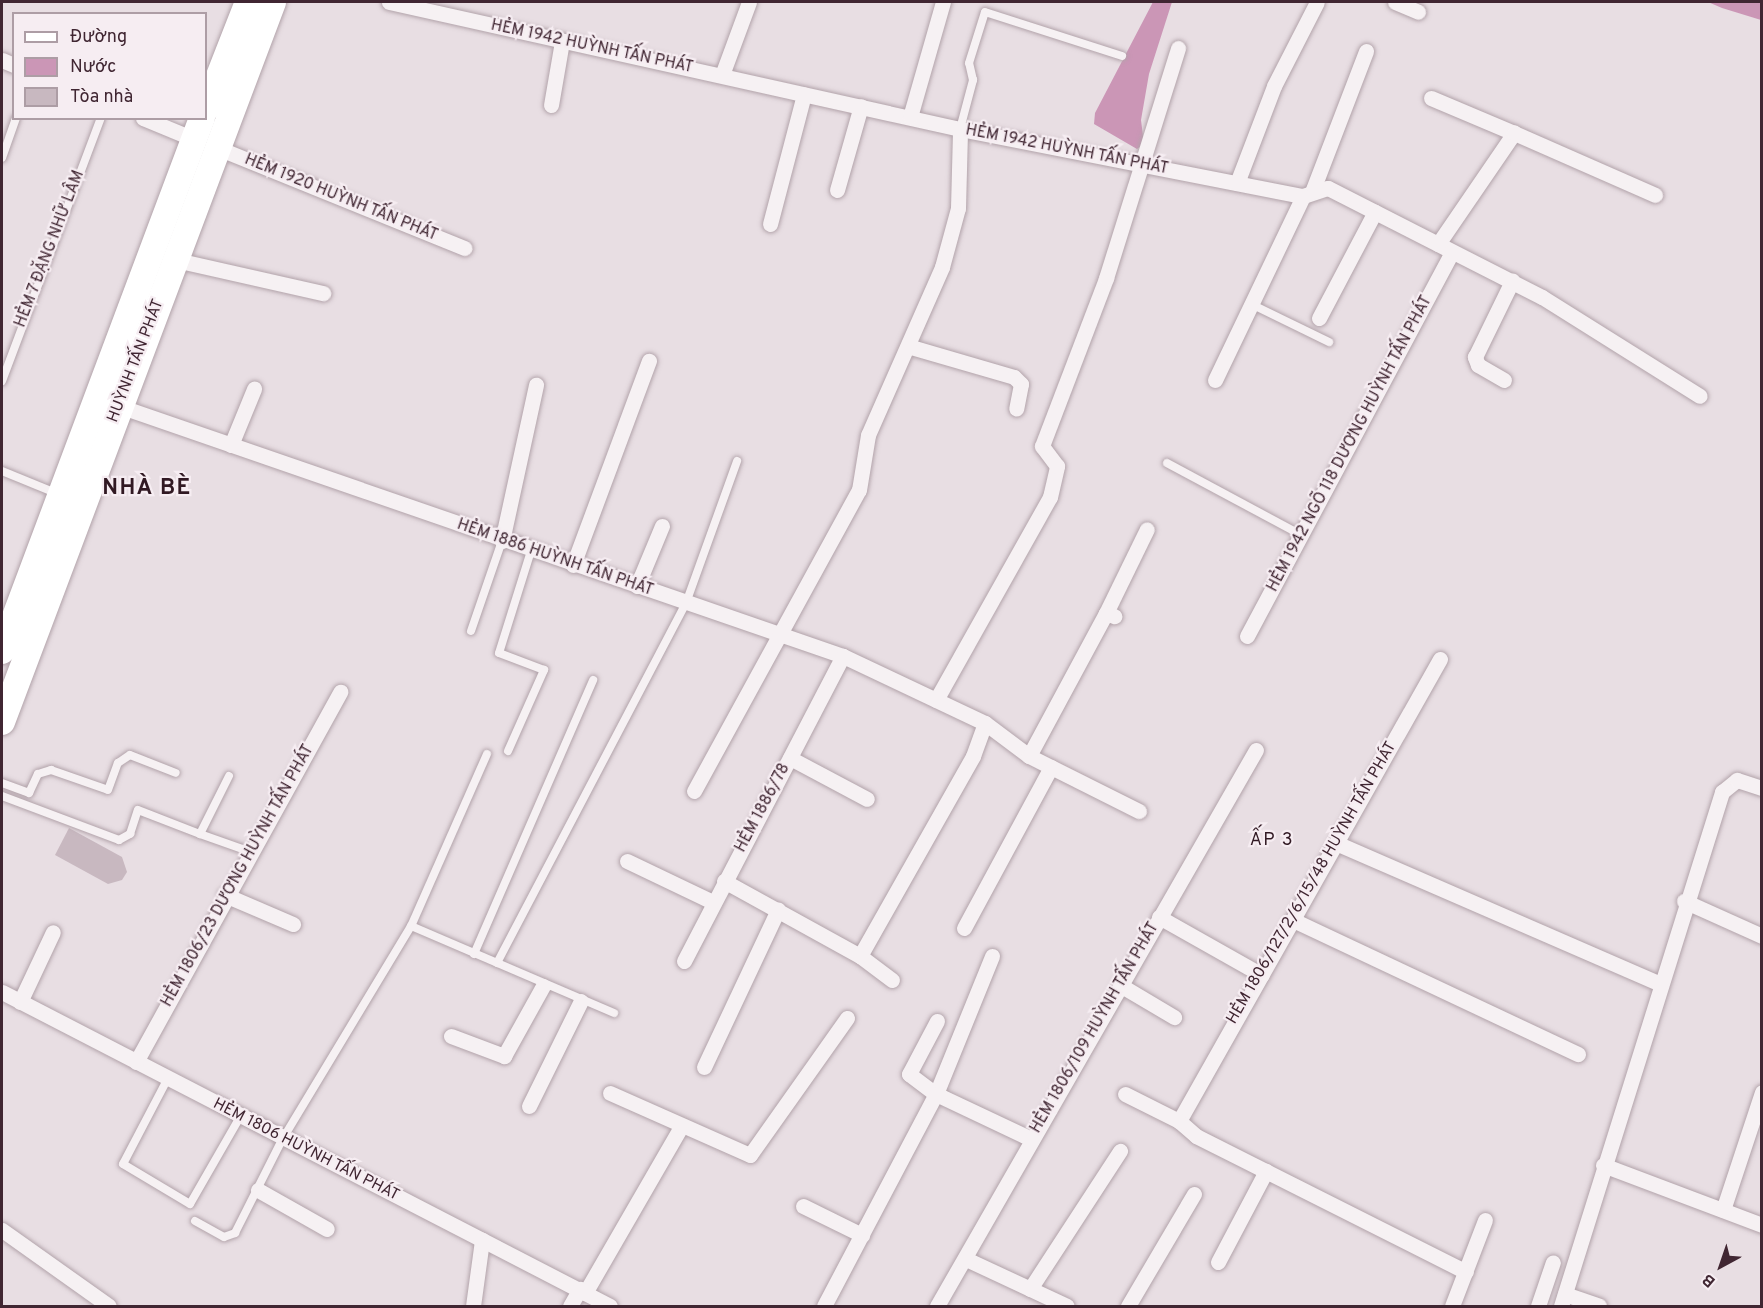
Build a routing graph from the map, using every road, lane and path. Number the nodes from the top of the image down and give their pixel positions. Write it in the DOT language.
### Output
graph roads {
  1 [pos="248,2"];
  2 [pos="273,2"];
  3 [pos="389,2"];
  4 [pos="750,2"];
  5 [pos="943,2"];
  6 [pos="1317,2"];
  7 [pos="1395,2"];
  8 [pos="1418,12"];
  9 [pos="562,41"];
  10 [pos="1179,48"];
  11 [pos="1366,51"];
  12 [pos="1122,56"];
  13 [pos="722,75"];
  14 [pos="804,94"];
  15 [pos="1431,98"];
  16 [pos="551,105"];
  17 [pos="207,106"];
  18 [pos="861,106"];
  19 [pos="910,117"];
  20 [pos="15,120"];
  21 [pos="100,120"];
  22 [pos="153,120"];
  23 [pos="198,129"];
  24 [pos="960,129"];
  25 [pos="1514,133"];
  26 [pos="218,148"];
  27 [pos="2,158"];
  28 [pos="1142,164"];
  29 [pos="1238,183"];
  30 [pos="837,190"];
  31 [pos="1307,194"];
  32 [pos="1656,195"];
  33 [pos="1375,212"];
  34 [pos="770,224"];
  35 [pos="1438,244"];
  36 [pos="464,248"];
  37 [pos="1452,252"];
  38 [pos="176,260"];
  39 [pos="1512,281"];
  40 [pos="323,293"];
  41 [pos="1251,304"];
  42 [pos="1319,318"];
  43 [pos="1329,342"];
  44 [pos="911,347"];
  45 [pos="649,361"];
  46 [pos="1215,380"];
  47 [pos="1504,380"];
  48 [pos="2,381"];
  49 [pos="536,385"];
  50 [pos="254,389"];
  51 [pos="1700,396"];
  52 [pos="119,406"];
  53 [pos="1016,408"];
  54 [pos="231,445"];
  55 [pos="737,461"];
  56 [pos="1167,463"];
  57 [pos="2,471"];
  58 [pos="60,494"];
  59 [pos="662,526"];
  60 [pos="1147,529"];
  61 [pos="1301,535"];
  62 [pos="502,541"];
  63 [pos="531,551"];
  64 [pos="573,565"];
  65 [pos="637,586"];
  66 [pos="686,603"];
  67 [pos="471,632"];
  68 [pos="780,635"];
  69 [pos="1247,636"];
  70 [pos="2,651"];
  71 [pos="843,656"];
  72 [pos="1440,659"];
  73 [pos="593,680"];
  74 [pos="340,692"];
  75 [pos="936,700"];
  76 [pos="2,722"];
  77 [pos="985,723"];
  78 [pos="1256,750"];
  79 [pos="508,751"];
  80 [pos="487,754"];
  81 [pos="1029,756"];
  82 [pos="790,758"];
  83 [pos="1051,767"];
  84 [pos="176,773"];
  85 [pos="229,776"];
  86 [pos="2,783"];
  87 [pos="1761,788"];
  88 [pos="694,791"];
  89 [pos="2,796"];
  90 [pos="867,799"];
  91 [pos="1139,811"];
  92 [pos="200,834"];
  93 [pos="1336,843"];
  94 [pos="248,852"];
  95 [pos="627,861"];
  96 [pos="724,881"];
  97 [pos="225,895"];
  98 [pos="1684,901"];
  99 [pos="713,902"];
  100 [pos="778,910"];
  101 [pos="1159,917"];
  102 [pos="1293,920"];
  103 [pos="293,924"];
  104 [pos="411,926"];
  105 [pos="964,928"];
  106 [pos="53,932"];
  107 [pos="1761,936"];
  108 [pos="474,954"];
  109 [pos="860,956"];
  110 [pos="992,956"];
  111 [pos="684,961"];
  112 [pos="497,963"];
  113 [pos="1262,975"];
  114 [pos="892,980"];
  115 [pos="1658,983"];
  116 [pos="1120,985"];
  117 [pos="543,986"];
  118 [pos="2,992"];
  119 [pos="582,1001"];
  120 [pos="20,1002"];
  121 [pos="614,1013"];
  122 [pos="1174,1017"];
  123 [pos="847,1018"];
  124 [pos="937,1021"];
  125 [pos="451,1036"];
  126 [pos="1578,1054"];
  127 [pos="136,1062"];
  128 [pos="704,1067"];
  129 [pos="168,1078"];
  130 [pos="1761,1092"];
  131 [pos="610,1093"];
  132 [pos="936,1094"];
  133 [pos="1125,1094"];
  134 [pos="529,1106"];
  135 [pos="1181,1114"];
  136 [pos="240,1117"];
  137 [pos="681,1126"];
  138 [pos="1031,1139"];
  139 [pos="282,1140"];
  140 [pos="1120,1151"];
  141 [pos="1603,1165"];
  142 [pos="1266,1171"];
  143 [pos="258,1190"];
  144 [pos="1194,1194"];
  145 [pos="803,1206"];
  146 [pos="1724,1210"];
  147 [pos="1485,1220"];
  148 [pos="195,1221"];
  149 [pos="1761,1225"];
  150 [pos="327,1229"];
  151 [pos="2,1230"];
  152 [pos="862,1235"];
  153 [pos="483,1240"];
  154 [pos="966,1258"];
  155 [pos="1218,1262"];
  156 [pos="1552,1262"];
  157 [pos="1466,1272"];
  158 [pos="1030,1289"];
  159 [pos="582,1291"];
  160 [pos="1563,1300"];
  161 [pos="110,1306"];
  162 [pos="472,1306"];
  163 [pos="570,1306"];
  164 [pos="610,1306"];
  165 [pos="824,1306"];
  166 [pos="937,1306"];
  167 [pos="1067,1306"];
  168 [pos="1128,1306"];
  169 [pos="1452,1306"];
  170 [pos="1539,1306"];
  171 [pos="1599,1306"];
  1 -- 17 [label="main road"];
  2 -- 26 [label="main road, HUỲNH TẤN PHÁT"];
  3 -- 9 [label="street, HẺM 1942 HUỲNH TẤN PHÁT"];
  4 -- 13 [label="street"];
  5 -- 19 [label="street"];
  6 -- 29 [label="street"];
  7 -- 8 [label="street"];
  9 -- 13 [label="street, HẺM 1942 HUỲNH TẤN PHÁT"];
  9 -- 16 [label="street"];
  10 -- 28 [label="street"];
  11 -- 31 [label="street"];
  12 -- 24 [label="lane"];
  13 -- 14 [label="street, HẺM 1942 HUỲNH TẤN PHÁT"];
  14 -- 18 [label="street, HẺM 1942 HUỲNH TẤN PHÁT"];
  14 -- 34 [label="street"];
  15 -- 25 [label="street"];
  18 -- 19 [label="street, HẺM 1942 HUỲNH TẤN PHÁT"];
  18 -- 30 [label="street"];
  19 -- 24 [label="street, HẺM 1942 HUỲNH TẤN PHÁT"];
  20 -- 27 [label="lane"];
  21 -- 48 [label="lane, HẺM 7 ĐẶNG NHỮ LÂM"];
  22 -- 23 [label="street"];
  23 -- 26 [label="main road"];
  23 -- 58 [label="main road, HUỲNH TẤN PHÁT"];
  24 -- 28 [label="street, HẺM 1942 HUỲNH TẤN PHÁT"];
  24 -- 44 [label="street"];
  25 -- 32 [label="street"];
  25 -- 35 [label="street"];
  26 -- 36 [label="street, HẺM 1920 HUỲNH TẤN PHÁT"];
  26 -- 38 [label="main road, HUỲNH TẤN PHÁT"];
  28 -- 29 [label="street, HẺM 1942 HUỲNH TẤN PHÁT"];
  28 -- 75 [label="street"];
  29 -- 31 [label="street, HẺM 1942 HUỲNH TẤN PHÁT"];
  31 -- 33 [label="street, HẺM 1942 HUỲNH TẤN PHÁT"];
  31 -- 41 [label="street"];
  33 -- 35 [label="street, HẺM 1942 HUỲNH TẤN PHÁT"];
  33 -- 42 [label="street"];
  35 -- 37 [label="street, HẺM 1942 HUỲNH TẤN PHÁT"];
  37 -- 39 [label="street, HẺM 1942 HUỲNH TẤN PHÁT"];
  37 -- 61 [label="street, HẺM 1942 NGÕ 118 DƯƠNG HUỲNH TẤN PHÁT"];
  38 -- 40 [label="street"];
  38 -- 52 [label="main road, HUỲNH TẤN PHÁT"];
  39 -- 47 [label="street"];
  39 -- 51 [label="street, HẺM 1942 HUỲNH TẤN PHÁT"];
  41 -- 43 [label="lane"];
  41 -- 46 [label="street"];
  44 -- 53 [label="street"];
  44 -- 68 [label="street"];
  45 -- 64 [label="street"];
  49 -- 62 [label="street"];
  50 -- 54 [label="street"];
  52 -- 54 [label="street, HẺM 1886 HUỲNH TẤN PHÁT"];
  52 -- 76 [label="main road, HUỲNH TẤN PHÁT"];
  54 -- 62 [label="street, HẺM 1886 HUỲNH TẤN PHÁT"];
  55 -- 66 [label="lane"];
  56 -- 61 [label="lane"];
  57 -- 58 [label="lane"];
  58 -- 70 [label="main road, HUỲNH TẤN PHÁT"];
  59 -- 65 [label="street"];
  60 -- 81 [label="street"];
  61 -- 69 [label="street, HẺM 1942 NGÕ 118 DƯƠNG HUỲNH TẤN PHÁT"];
  62 -- 63 [label="street, HẺM 1886 HUỲNH TẤN PHÁT"];
  62 -- 67 [label="lane"];
  63 -- 64 [label="street, HẺM 1886 HUỲNH TẤN PHÁT"];
  63 -- 79 [label="lane"];
  64 -- 65 [label="street, HẺM 1886 HUỲNH TẤN PHÁT"];
  65 -- 66 [label="street, HẺM 1886 HUỲNH TẤN PHÁT"];
  66 -- 68 [label="street, HẺM 1886 HUỲNH TẤN PHÁT"];
  66 -- 112 [label="lane"];
  68 -- 71 [label="street, HẺM 1886 HUỲNH TẤN PHÁT"];
  68 -- 88 [label="street"];
  71 -- 75 [label="street, HẺM 1886 HUỲNH TẤN PHÁT"];
  71 -- 82 [label="street, HẺM 1886/78"];
  72 -- 93 [label="street, HẺM 1806/127/2/6/15/48 HUỲNH TẤN PHÁT"];
  73 -- 108 [label="lane"];
  74 -- 94 [label="street, HẺM 1806/23 DƯƠNG HUỲNH TẤN PHÁT"];
  75 -- 77 [label="street, HẺM 1886 HUỲNH TẤN PHÁT"];
  77 -- 81 [label="street, HẺM 1886 HUỲNH TẤN PHÁT"];
  77 -- 109 [label="street"];
  78 -- 101 [label="street, HẺM 1806/109 HUỲNH TẤN PHÁT"];
  80 -- 104 [label="lane"];
  81 -- 83 [label="street, HẺM 1886 HUỲNH TẤN PHÁT"];
  82 -- 90 [label="street"];
  82 -- 96 [label="street, HẺM 1886/78"];
  83 -- 91 [label="street, HẺM 1886 HUỲNH TẤN PHÁT"];
  83 -- 105 [label="street"];
  84 -- 86 [label="lane"];
  85 -- 92 [label="lane"];
  87 -- 98 [label="street"];
  89 -- 92 [label="lane"];
  92 -- 94 [label="lane"];
  93 -- 102 [label="street, HẺM 1806/127/2/6/15/48 HUỲNH TẤN PHÁT"];
  93 -- 115 [label="street"];
  94 -- 97 [label="street, HẺM 1806/23 DƯƠNG HUỲNH TẤN PHÁT"];
  95 -- 99 [label="street"];
  96 -- 99 [label="street, HẺM 1886/78"];
  96 -- 100 [label="street"];
  97 -- 103 [label="street"];
  97 -- 127 [label="street, HẺM 1806/23 DƯƠNG HUỲNH TẤN PHÁT"];
  98 -- 107 [label="street"];
  98 -- 115 [label="street"];
  99 -- 111 [label="street, HẺM 1886/78"];
  100 -- 109 [label="street"];
  100 -- 128 [label="street"];
  101 -- 113 [label="street"];
  101 -- 116 [label="street, HẺM 1806/109 HUỲNH TẤN PHÁT"];
  102 -- 113 [label="street, HẺM 1806/127/2/6/15/48 HUỲNH TẤN PHÁT"];
  102 -- 126 [label="street"];
  104 -- 108 [label="lane"];
  104 -- 139 [label="lane"];
  106 -- 120 [label="street"];
  108 -- 112 [label="lane"];
  109 -- 114 [label="street"];
  110 -- 132 [label="street"];
  112 -- 117 [label="lane"];
  113 -- 135 [label="street, HẺM 1806/127/2/6/15/48 HUỲNH TẤN PHÁT"];
  115 -- 141 [label="street"];
  116 -- 122 [label="street"];
  116 -- 138 [label="street, HẺM 1806/109 HUỲNH TẤN PHÁT"];
  117 -- 119 [label="lane"];
  117 -- 125 [label="street"];
  118 -- 120 [label="street, HẺM 1806 HUỲNH TẤN PHÁT"];
  119 -- 121 [label="lane"];
  119 -- 134 [label="street"];
  120 -- 127 [label="street, HẺM 1806 HUỲNH TẤN PHÁT"];
  123 -- 137 [label="street"];
  124 -- 132 [label="street"];
  127 -- 129 [label="street, HẺM 1806 HUỲNH TẤN PHÁT"];
  129 -- 136 [label="street, HẺM 1806 HUỲNH TẤN PHÁT"];
  129 -- 136 [label="lane"];
  130 -- 146 [label="street"];
  131 -- 137 [label="street"];
  132 -- 138 [label="street"];
  132 -- 152 [label="street"];
  133 -- 135 [label="street"];
  135 -- 142 [label="street"];
  136 -- 139 [label="street, HẺM 1806 HUỲNH TẤN PHÁT"];
  137 -- 159 [label="street"];
  138 -- 154 [label="street, HẺM 1806/109 HUỲNH TẤN PHÁT"];
  139 -- 143 [label="lane"];
  139 -- 153 [label="street, HẺM 1806 HUỲNH TẤN PHÁT"];
  140 -- 158 [label="street"];
  141 -- 146 [label="street"];
  141 -- 160 [label="street"];
  142 -- 155 [label="street"];
  142 -- 157 [label="street"];
  143 -- 148 [label="lane"];
  143 -- 150 [label="street"];
  144 -- 168 [label="street"];
  145 -- 152 [label="street"];
  146 -- 149 [label="street"];
  147 -- 157 [label="street"];
  151 -- 161 [label="street"];
  152 -- 165 [label="street"];
  153 -- 159 [label="street, HẺM 1806 HUỲNH TẤN PHÁT"];
  153 -- 162 [label="street"];
  154 -- 158 [label="street"];
  154 -- 166 [label="street, HẺM 1806/109 HUỲNH TẤN PHÁT"];
  156 -- 170 [label="street"];
  157 -- 169 [label="street"];
  158 -- 167 [label="street"];
  159 -- 163 [label="street"];
  159 -- 164 [label="street, HẺM 1806 HUỲNH TẤN PHÁT"];
  160 -- 171 [label="street"];
}
